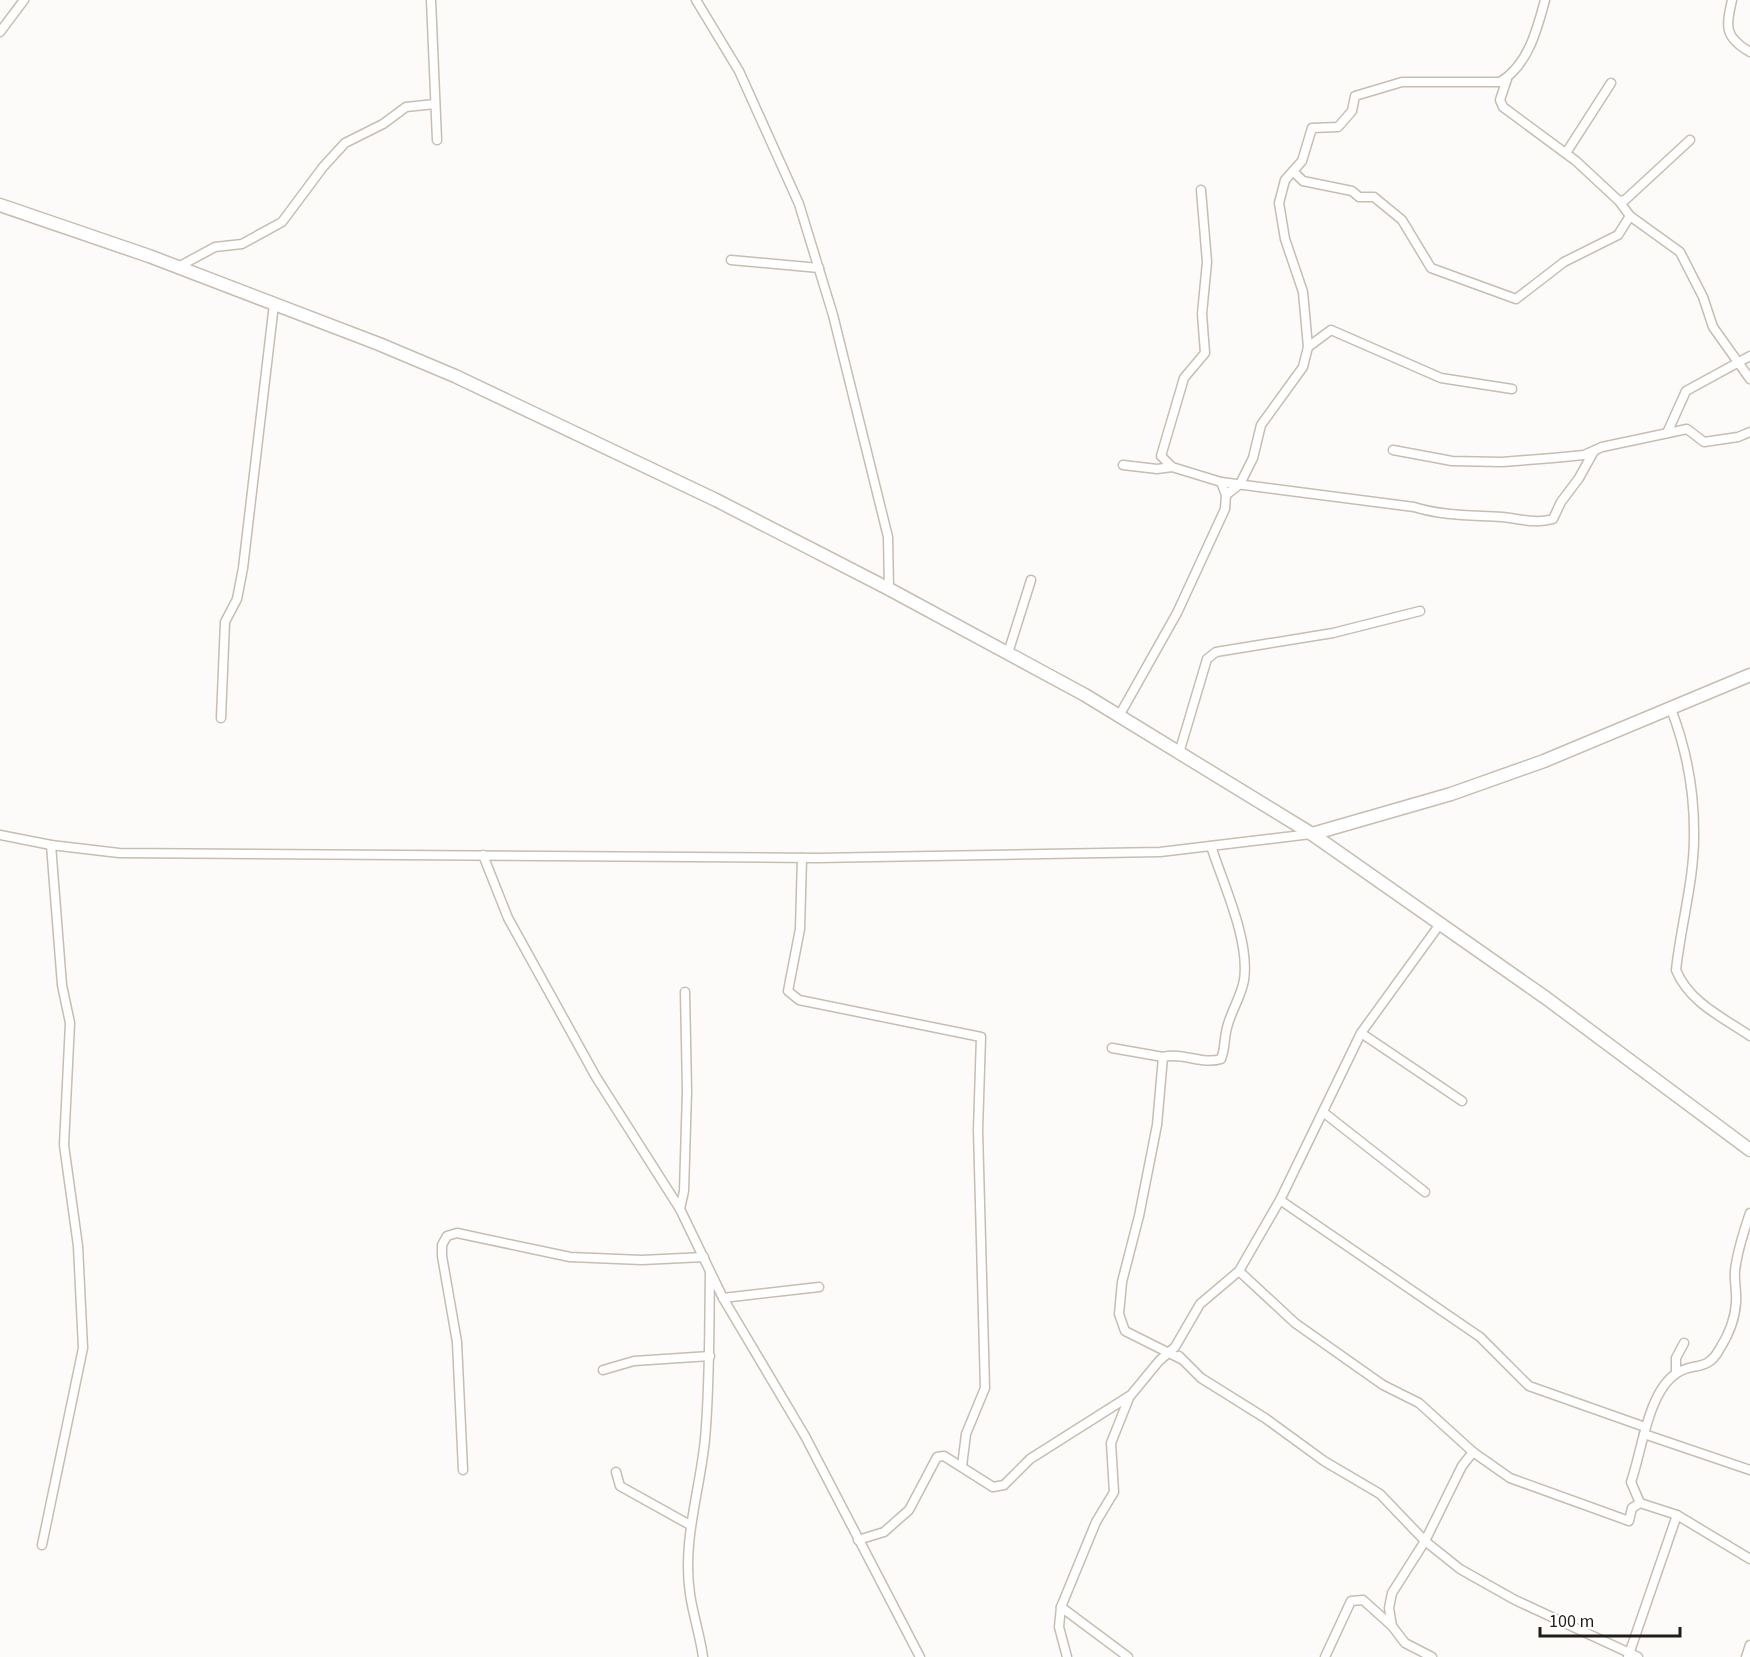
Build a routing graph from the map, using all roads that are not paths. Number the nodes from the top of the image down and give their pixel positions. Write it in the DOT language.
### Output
graph roads {
  1 [pos="24,0"];
  2 [pos="431,0"];
  3 [pos="696,0"];
  4 [pos="1545,0"];
  5 [pos="1732,0"];
  6 [pos="0,32"];
  7 [pos="1750,52"];
  8 [pos="1507,78"];
  9 [pos="1611,83"];
  10 [pos="435,104"];
  11 [pos="437,140"];
  12 [pos="1690,140"];
  13 [pos="1566,153"];
  14 [pos="1293,171"];
  15 [pos="1202,190"];
  16 [pos="1619,201"];
  17 [pos="0,205"];
  18 [pos="1630,216"];
  19 [pos="731,260"];
  20 [pos="178,267"];
  21 [pos="819,268"];
  22 [pos="274,304"];
  23 [pos="1308,346"];
  24 [pos="1750,356"];
  25 [pos="1737,363"];
  26 [pos="1750,379"];
  27 [pos="1512,389"];
  28 [pos="1750,432"];
  29 [pos="1667,433"];
  30 [pos="1393,450"];
  31 [pos="1594,451"];
  32 [pos="1123,465"];
  33 [pos="1172,467"];
  34 [pos="1221,482"];
  35 [pos="1240,484"];
  36 [pos="1226,495"];
  37 [pos="1031,580"];
  38 [pos="889,589"];
  39 [pos="1420,611"];
  40 [pos="1008,653"];
  41 [pos="1750,675"];
  42 [pos="1671,709"];
  43 [pos="1119,716"];
  44 [pos="221,718"];
  45 [pos="1179,753"];
  46 [pos="1312,834"];
  47 [pos="0,835"];
  48 [pos="51,845"];
  49 [pos="1210,846"];
  50 [pos="483,855"];
  51 [pos="802,858"];
  52 [pos="1440,924"];
  53 [pos="685,992"];
  54 [pos="1361,1033"];
  55 [pos="1750,1036"];
  56 [pos="1112,1048"];
  57 [pos="1163,1057"];
  58 [pos="1462,1101"];
  59 [pos="1323,1112"];
  60 [pos="1750,1150"];
  61 [pos="1425,1192"];
  62 [pos="1280,1200"];
  63 [pos="680,1209"];
  64 [pos="1750,1213"];
  65 [pos="704,1257"];
  66 [pos="710,1270"];
  67 [pos="1239,1271"];
  68 [pos="819,1287"];
  69 [pos="723,1298"];
  70 [pos="1684,1343"];
  71 [pos="1171,1350"];
  72 [pos="710,1356"];
  73 [pos="603,1370"];
  74 [pos="1676,1373"];
  75 [pos="1131,1395"];
  76 [pos="1645,1430"];
  77 [pos="1473,1452"];
  78 [pos="962,1466"];
  79 [pos="463,1470"];
  80 [pos="1750,1470"];
  81 [pos="616,1472"];
  82 [pos="1636,1505"];
  83 [pos="1677,1515"];
  84 [pos="690,1525"];
  85 [pos="858,1540"];
  86 [pos="1425,1541"];
  87 [pos="42,1545"];
  88 [pos="1750,1559"];
  89 [pos="1061,1607"];
  90 [pos="1392,1626"];
  91 [pos="1750,1645"];
  92 [pos="1632,1656"];
  93 [pos="703,1657"];
  94 [pos="920,1657"];
  95 [pos="1067,1657"];
  96 [pos="1128,1657"];
  97 [pos="1325,1657"];
  98 [pos="1432,1657"];
  99 [pos="1746,1657"];
  1 -- 6 [label="street"];
  2 -- 10 [label="street"];
  3 -- 21 [label="street"];
  4 -- 8 [label="street"];
  5 -- 7 [label="street"];
  8 -- 13 [label="street"];
  8 -- 14 [label="street"];
  9 -- 13 [label="street"];
  10 -- 11 [label="street"];
  10 -- 20 [label="street"];
  12 -- 16 [label="street"];
  13 -- 16 [label="street"];
  14 -- 18 [label="street"];
  14 -- 23 [label="street"];
  15 -- 33 [label="street"];
  16 -- 18 [label="street"];
  17 -- 20 [label="main road"];
  18 -- 25 [label="street"];
  19 -- 21 [label="street"];
  20 -- 22 [label="main road"];
  21 -- 38 [label="street"];
  22 -- 38 [label="main road"];
  22 -- 44 [label="street"];
  23 -- 27 [label="street"];
  23 -- 35 [label="street"];
  24 -- 25 [label="street"];
  25 -- 26 [label="street"];
  25 -- 29 [label="street"];
  28 -- 29 [label="street"];
  29 -- 31 [label="street"];
  30 -- 31 [label="street"];
  31 -- 35 [label="street"];
  32 -- 33 [label="street"];
  33 -- 34 [label="street"];
  34 -- 35 [label="street"];
  34 -- 36 [label="street"];
  35 -- 36 [label="street"];
  36 -- 43 [label="street"];
  37 -- 40 [label="street"];
  38 -- 40 [label="main road"];
  39 -- 45 [label="street"];
  40 -- 43 [label="main road"];
  41 -- 42 [label="main road"];
  42 -- 46 [label="main road"];
  42 -- 55 [label="street"];
  43 -- 45 [label="main road"];
  45 -- 46 [label="main road"];
  46 -- 49 [label="street"];
  46 -- 52 [label="main road"];
  47 -- 48 [label="street"];
  48 -- 50 [label="street"];
  48 -- 87 [label="street"];
  49 -- 51 [label="street"];
  49 -- 57 [label="street"];
  50 -- 51 [label="street"];
  50 -- 63 [label="street"];
  51 -- 78 [label="street"];
  52 -- 54 [label="street"];
  52 -- 60 [label="main road"];
  53 -- 63 [label="street"];
  54 -- 58 [label="street"];
  54 -- 59 [label="street"];
  56 -- 57 [label="street"];
  57 -- 71 [label="street"];
  59 -- 61 [label="street"];
  59 -- 62 [label="street"];
  62 -- 67 [label="street"];
  62 -- 76 [label="street"];
  63 -- 65 [label="street"];
  64 -- 74 [label="street"];
  65 -- 66 [label="street"];
  65 -- 79 [label="street"];
  66 -- 69 [label="street"];
  66 -- 72 [label="street"];
  67 -- 71 [label="street"];
  67 -- 77 [label="street"];
  68 -- 69 [label="street"];
  69 -- 85 [label="street"];
  70 -- 74 [label="street"];
  71 -- 75 [label="street"];
  71 -- 86 [label="street"];
  72 -- 73 [label="street"];
  72 -- 84 [label="street"];
  74 -- 76 [label="street"];
  75 -- 78 [label="street"];
  75 -- 89 [label="street"];
  76 -- 80 [label="street"];
  76 -- 82 [label="street"];
  77 -- 82 [label="street"];
  77 -- 86 [label="street"];
  78 -- 85 [label="street"];
  81 -- 84 [label="street"];
  82 -- 83 [label="street"];
  83 -- 88 [label="street"];
  83 -- 92 [label="street"];
  84 -- 93 [label="street"];
  85 -- 94 [label="street"];
  86 -- 90 [label="street"];
  86 -- 92 [label="street"];
  89 -- 95 [label="street"];
  89 -- 96 [label="street"];
  90 -- 97 [label="street"];
  90 -- 98 [label="street"];
  91 -- 99 [label="street"];
}
